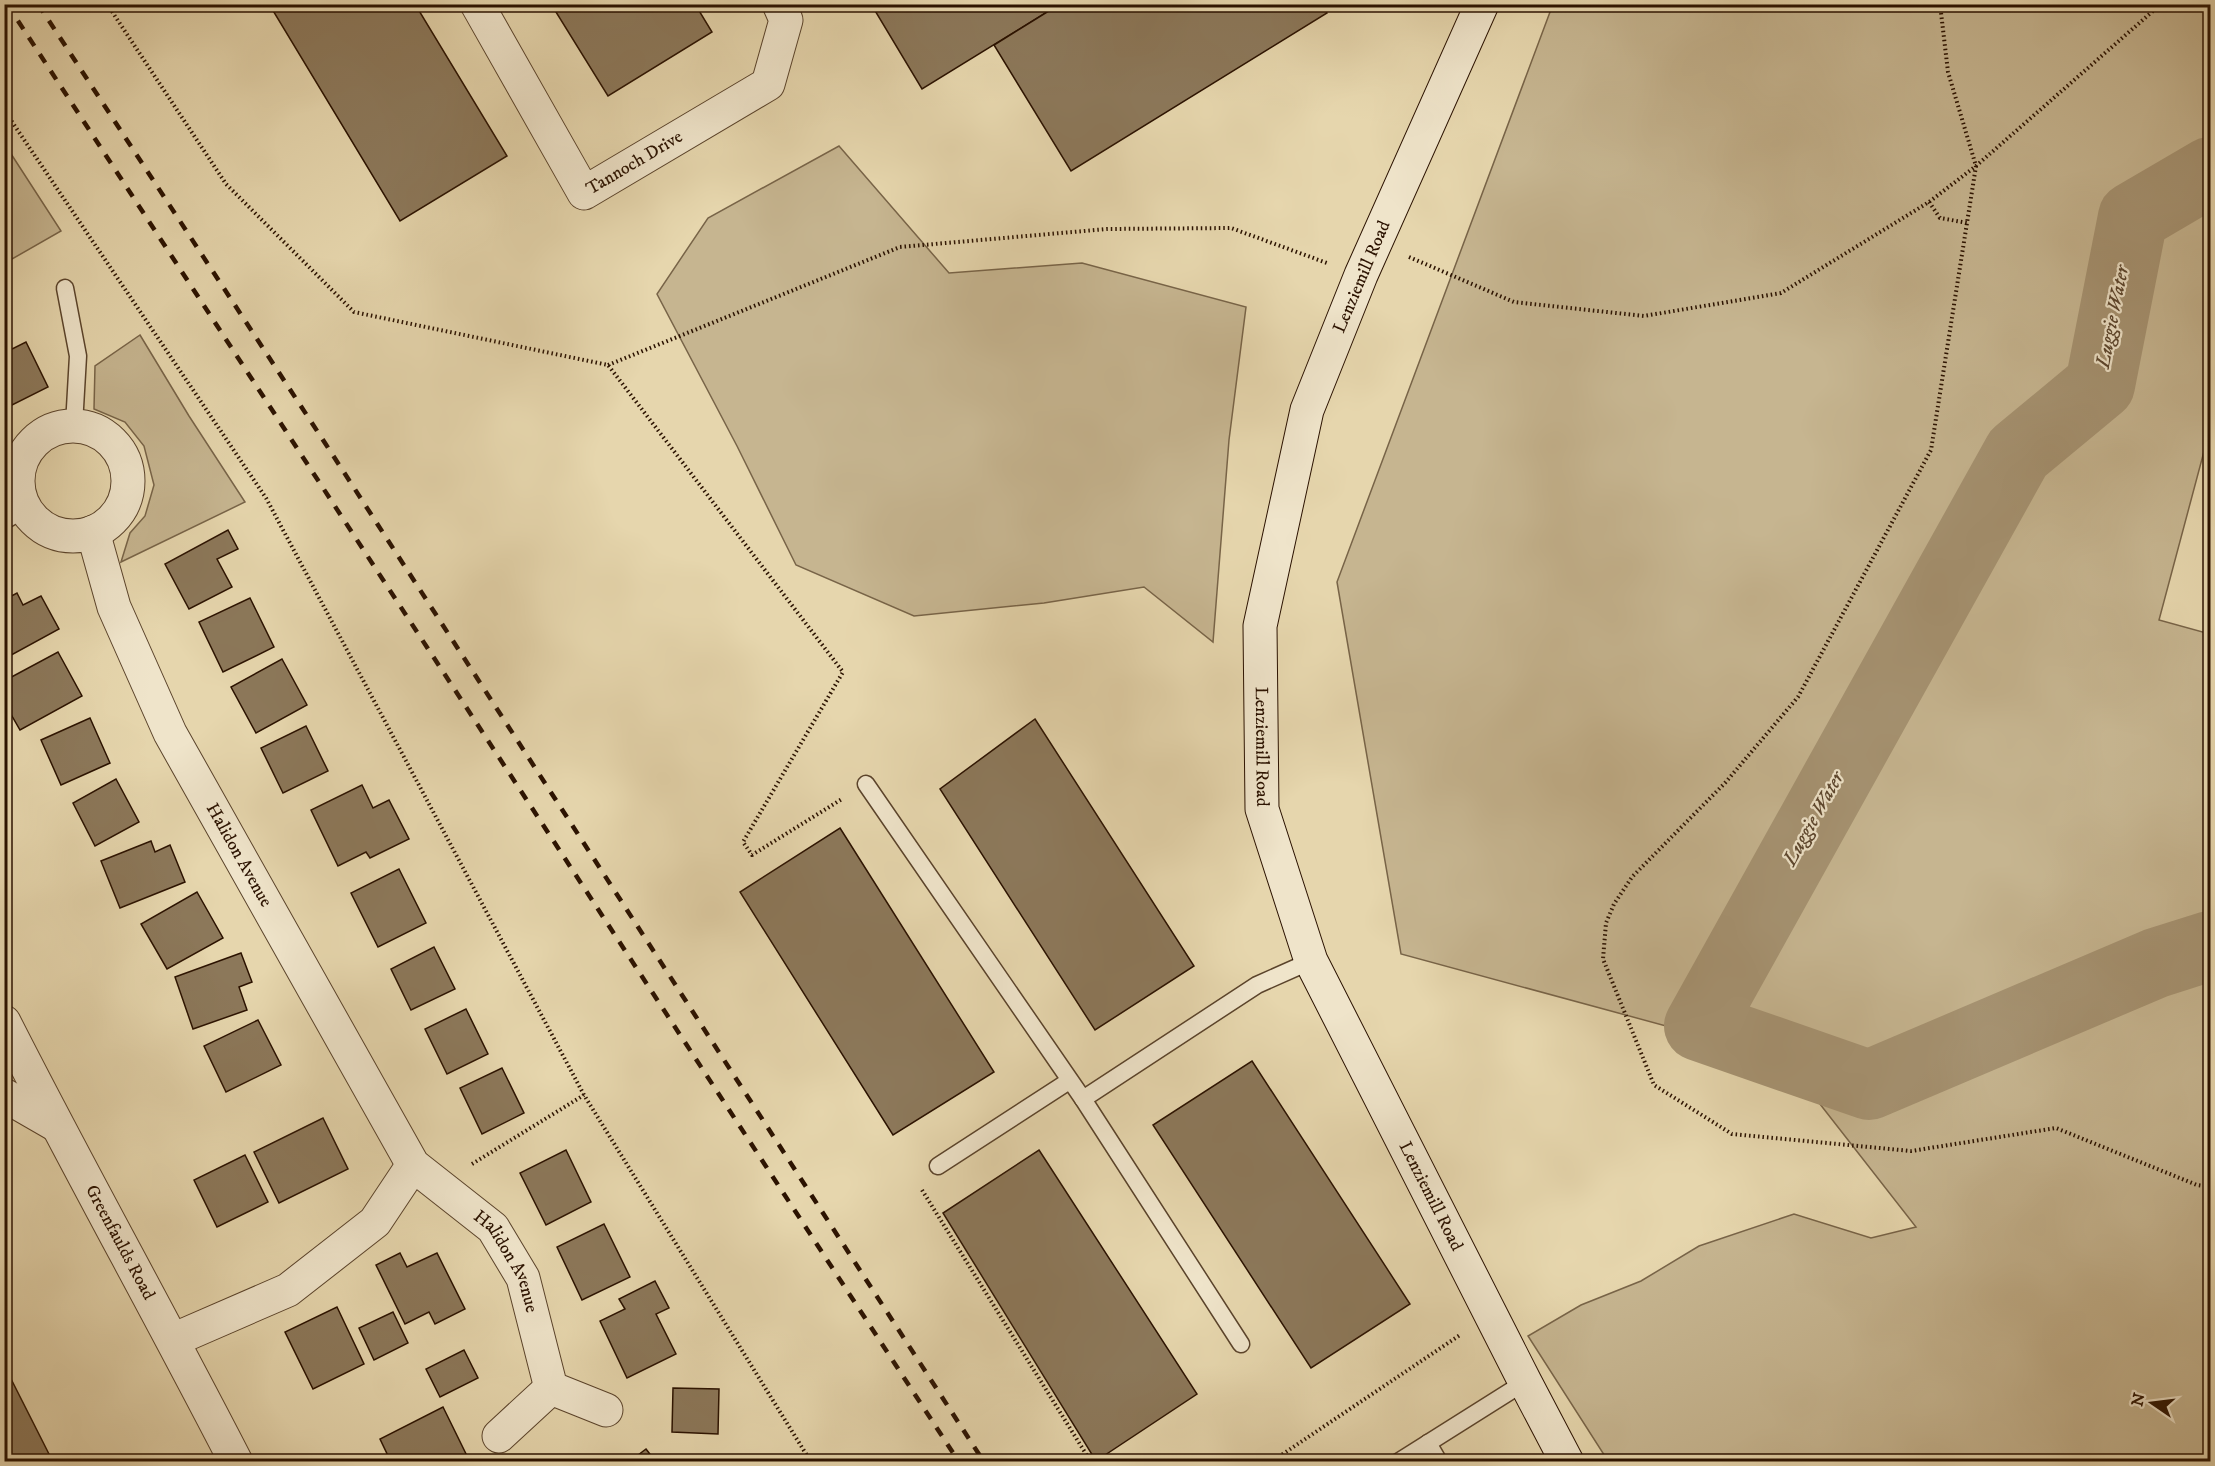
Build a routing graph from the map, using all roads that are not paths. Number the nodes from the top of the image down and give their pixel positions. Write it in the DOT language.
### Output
graph roads {
  1 [pos="477,4"];
  2 [pos="779,4"];
  3 [pos="1482,4"];
  4 [pos="65,288"];
  5 [pos="74,425"];
  6 [pos="15,515"];
  7 [pos="93,532"];
  8 [pos="866,784"];
  9 [pos="1311,961"];
  10 [pos="4,1022"];
  11 [pos="1069,1081"];
  12 [pos="4,1095"];
  13 [pos="1083,1100"];
  14 [pos="56,1125"];
  15 [pos="938,1166"];
  16 [pos="425,1174"];
  17 [pos="173,1340"];
  18 [pos="1241,1344"];
  19 [pos="1525,1382"];
  20 [pos="551,1388"];
  21 [pos="606,1410"];
  22 [pos="499,1436"];
  23 [pos="1428,1443"];
  24 [pos="236,1461"];
  25 [pos="1398,1461"];
  26 [pos="1439,1461"];
  27 [pos="1568,1461"];
  1 -- 2 [label="street, Tannoch Drive"];
  3 -- 9 [label="street, Lenziemill Road"];
  4 -- 5 [label="lane"];
  5 -- 6 [label="street"];
  5 -- 7 [label="street"];
  6 -- 7 [label="street"];
  7 -- 16 [label="street, Halidon Avenue"];
  8 -- 11 [label="lane"];
  9 -- 13 [label="lane"];
  9 -- 19 [label="street, Lenziemill Road"];
  10 -- 14 [label="street, Greenfaulds Road"];
  11 -- 13 [label="lane"];
  11 -- 15 [label="lane"];
  12 -- 14 [label="street"];
  13 -- 18 [label="lane"];
  14 -- 17 [label="street, Greenfaulds Road"];
  16 -- 17 [label="street"];
  16 -- 20 [label="street, Halidon Avenue"];
  17 -- 24 [label="street, Greenfaulds Road"];
  19 -- 23 [label="lane"];
  19 -- 27 [label="street, Lenziemill Road"];
  20 -- 21 [label="street"];
  20 -- 22 [label="street"];
  23 -- 25 [label="lane"];
  23 -- 26 [label="lane"];
}
